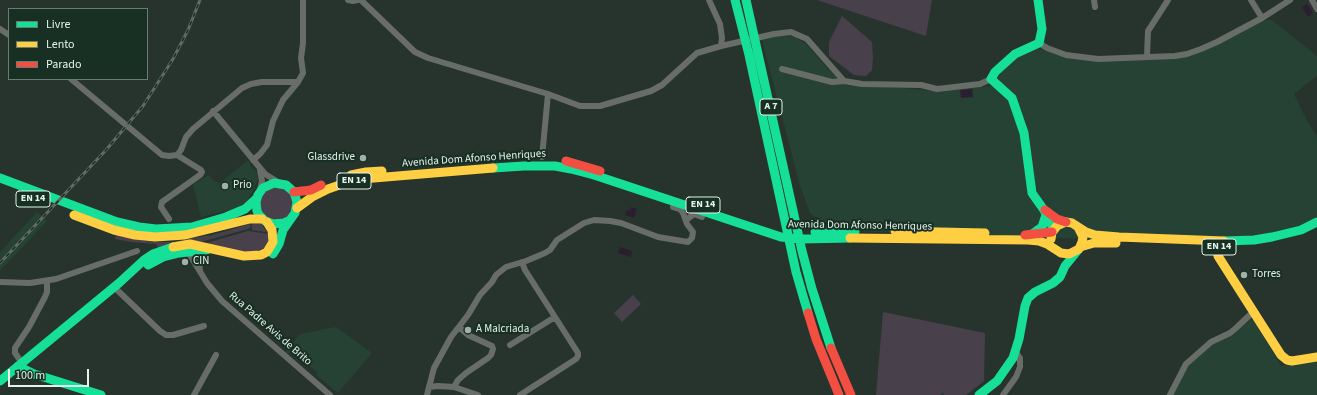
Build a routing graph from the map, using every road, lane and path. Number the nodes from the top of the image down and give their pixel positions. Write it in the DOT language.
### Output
graph roads {
  1 [pos="303,0"];
  2 [pos="348,0"];
  3 [pos="358,0"];
  4 [pos="361,0"];
  5 [pos="709,0"];
  6 [pos="735,0"];
  7 [pos="746,0"];
  8 [pos="1038,0"];
  9 [pos="1094,0"];
  10 [pos="1168,0"];
  11 [pos="1251,0"];
  12 [pos="1290,0"];
  13 [pos="1312,0"];
  14 [pos="1095,8"];
  15 [pos="1317,8"];
  16 [pos="1262,18"];
  17 [pos="1039,43"];
  18 [pos="724,45"];
  19 [pos="1147,56"];
  20 [pos="782,69"];
  21 [pos="991,79"];
  22 [pos="72,80"];
  23 [pos="844,81"];
  24 [pos="298,82"];
  25 [pos="548,94"];
  26 [pos="213,112"];
  27 [pos="177,155"];
  28 [pos="542,156"];
  29 [pos="253,160"];
  30 [pos="259,167"];
  31 [pos="0,178"];
  32 [pos="280,183"];
  33 [pos="0,186"];
  34 [pos="294,192"];
  35 [pos="258,195"];
  36 [pos="664,199"];
  37 [pos="297,208"];
  38 [pos="1045,212"];
  39 [pos="169,219"];
  40 [pos="265,220"];
  41 [pos="686,220"];
  42 [pos="288,221"];
  43 [pos="727,221"];
  44 [pos="1066,222"];
  45 [pos="1317,222"];
  46 [pos="115,226"];
  47 [pos="1078,227"];
  48 [pos="1317,229"];
  49 [pos="1053,231"];
  50 [pos="1031,235"];
  51 [pos="1216,247"];
  52 [pos="1079,248"];
  53 [pos="196,250"];
  54 [pos="1056,250"];
  55 [pos="137,251"];
  56 [pos="522,262"];
  57 [pos="1065,266"];
  58 [pos="201,274"];
  59 [pos="47,281"];
  60 [pos="0,282"];
  61 [pos="117,285"];
  62 [pos="1253,312"];
  63 [pos="555,317"];
  64 [pos="204,326"];
  65 [pos="459,326"];
  66 [pos="510,345"];
  67 [pos="1016,351"];
  68 [pos="216,355"];
  69 [pos="1317,357"];
  70 [pos="20,365"];
  71 [pos="0,382"];
  72 [pos="430,387"];
  73 [pos="454,387"];
  74 [pos="101,395"];
  75 [pos="194,395"];
  76 [pos="330,395"];
  77 [pos="427,395"];
  78 [pos="478,395"];
  79 [pos="520,395"];
  80 [pos="839,395"];
  81 [pos="851,395"];
  82 [pos="979,395"];
  83 [pos="1002,395"];
  84 [pos="1170,395"];
  1 -- 24 [label="street"];
  2 -- 3 [label="street"];
  4 -- 25 [label="street"];
  5 -- 18 [label="street"];
  6 -- 80 [label="main road, A 7"];
  7 -- 81 [label="main road, A 7"];
  8 -- 17 [label="main road"];
  9 -- 14 [label="street"];
  10 -- 19 [label="street"];
  11 -- 16 [label="street"];
  12 -- 16 [label="street"];
  13 -- 15 [label="street"];
  16 -- 19 [label="street"];
  17 -- 19 [label="street"];
  17 -- 21 [label="main road"];
  18 -- 23 [label="street"];
  18 -- 25 [label="street"];
  20 -- 23 [label="street"];
  21 -- 23 [label="street"];
  21 -- 38 [label="main road"];
  22 -- 27 [label="street"];
  24 -- 26 [label="street"];
  24 -- 29 [label="street"];
  25 -- 28 [label="street"];
  26 -- 27 [label="street"];
  26 -- 29 [label="street"];
  27 -- 39 [label="street"];
  29 -- 30 [label="street"];
  30 -- 32 [label="street"];
  30 -- 35 [label="street"];
  31 -- 46 [label="main road, EN 14"];
  32 -- 34 [label="main road"];
  32 -- 35 [label="main road, EN 14"];
  33 -- 46 [label="main road, EN 14"];
  34 -- 37 [label="main road"];
  34 -- 50 [label="main road, Avenida Dom Afonso Henriques / EN 14"];
  35 -- 40 [label="main road, Avenida Dom Afonso Henriques"];
  35 -- 46 [label="main road, EN 14"];
  36 -- 37 [label="main road, Avenida Dom Afonso Henriques / EN 14"];
  36 -- 41 [label="street"];
  36 -- 43 [label="main road, Avenida Dom Afonso Henriques / EN 14"];
  37 -- 42 [label="main road, Avenida Dom Afonso Henriques / EN 14"];
  38 -- 44 [label="main road"];
  38 -- 49 [label="main road"];
  38 -- 50 [label="main road"];
  40 -- 42 [label="main road, EN 14"];
  40 -- 46 [label="main road, EN 14"];
  40 -- 53 [label="main road, Avenida Dom Afonso Henriques"];
  41 -- 43 [label="street"];
  41 -- 56 [label="street"];
  42 -- 53 [label="main road, Avenida Dom Afonso Henriques"];
  43 -- 54 [label="main road, Avenida Dom Afonso Henriques / EN 14"];
  44 -- 47 [label="main road, EN 14"];
  44 -- 49 [label="main road, Avenida Dom Afonso Henriques / EN 14"];
  45 -- 47 [label="main road, EN 14"];
  47 -- 52 [label="main road"];
  48 -- 51 [label="main road, Avenida Dom Afonso Henriques / EN 14"];
  49 -- 50 [label="main road, Avenida Dom Afonso Henriques / EN 14"];
  49 -- 54 [label="main road"];
  51 -- 52 [label="main road, Avenida Dom Afonso Henriques / EN 14"];
  51 -- 62 [label="main road"];
  52 -- 54 [label="main road, Avenida Dom Afonso Henriques / EN 14"];
  52 -- 57 [label="main road"];
  53 -- 58 [label="street, Rua Padre Avis de Brito"];
  53 -- 58 [label="street"];
  53 -- 61 [label="main road, Avenida Dom Afonso Henriques"];
  54 -- 57 [label="main road"];
  55 -- 59 [label="street"];
  56 -- 63 [label="street"];
  56 -- 65 [label="street"];
  57 -- 67 [label="main road"];
  58 -- 76 [label="street, Rua Padre Avis de Brito"];
  59 -- 60 [label="street"];
  59 -- 70 [label="street"];
  61 -- 64 [label="street"];
  61 -- 70 [label="main road, Avenida Dom Afonso Henriques"];
  62 -- 69 [label="main road"];
  62 -- 84 [label="street"];
  63 -- 66 [label="street"];
  63 -- 79 [label="street"];
  65 -- 72 [label="street"];
  65 -- 73 [label="street"];
  67 -- 82 [label="main road"];
  67 -- 83 [label="street"];
  68 -- 75 [label="street"];
  70 -- 71 [label="main road, Avenida Dom Afonso Henriques"];
  70 -- 74 [label="main road"];
  72 -- 73 [label="street"];
  72 -- 77 [label="street"];
  73 -- 78 [label="street"];
}
